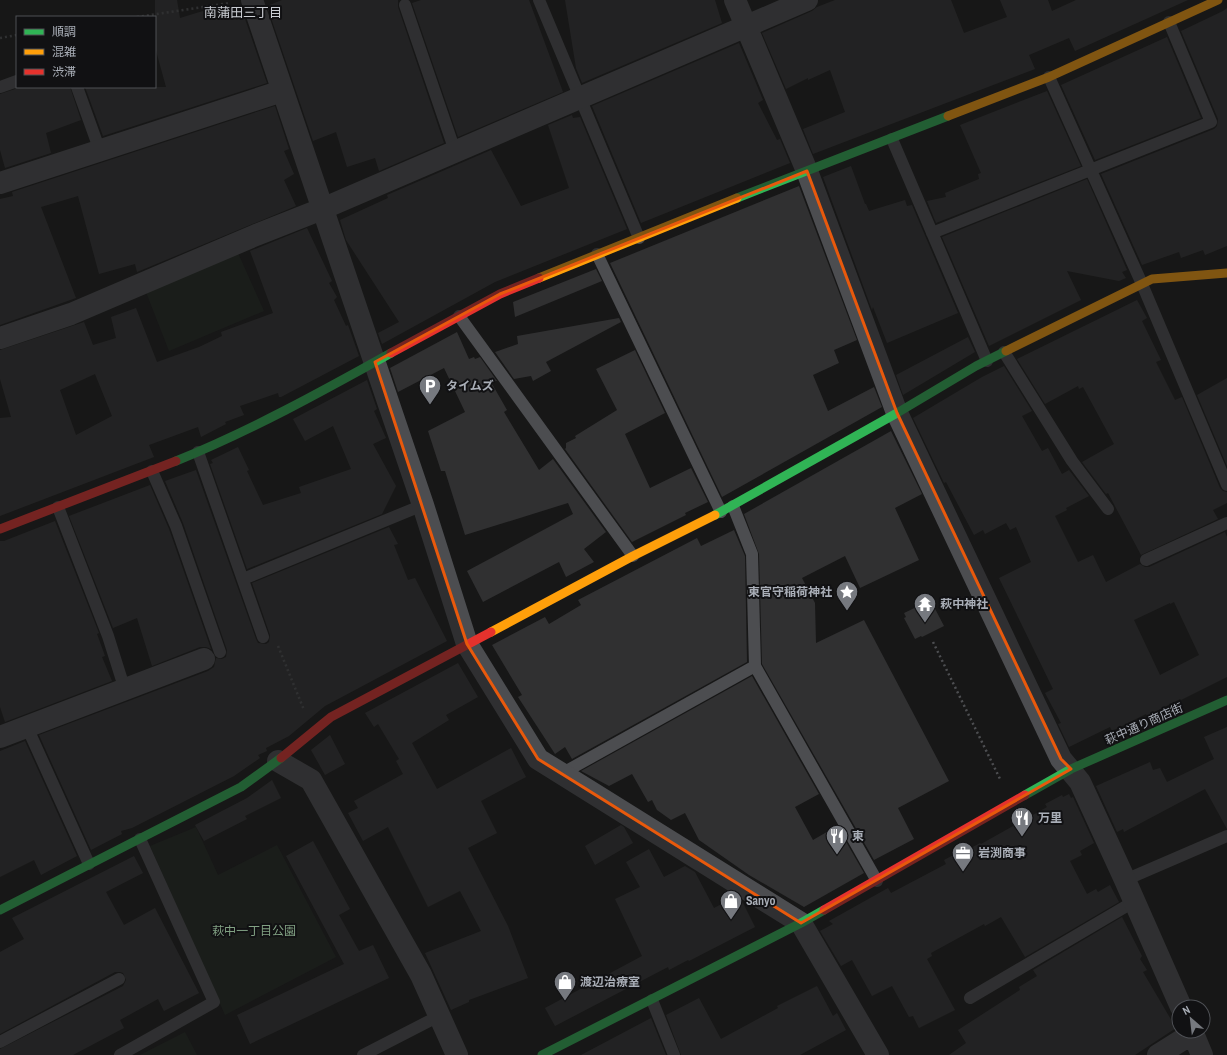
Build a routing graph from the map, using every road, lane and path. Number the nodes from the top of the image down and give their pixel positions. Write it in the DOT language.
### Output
graph roads {
  1 [pos="539,0"];
  2 [pos="735,0"];
  3 [pos="807,0"];
  4 [pos="1218,0"];
  5 [pos="243,1"];
  6 [pos="405,5"];
  7 [pos="144,16"];
  8 [pos="1169,22"];
  9 [pos="746,27"];
  10 [pos="16,35"];
  11 [pos="0,38"];
  12 [pos="1049,77"];
  13 [pos="16,81"];
  14 [pos="0,87"];
  15 [pos="77,88"];
  16 [pos="282,91"];
  17 [pos="580,98"];
  18 [pos="892,139"];
  19 [pos="100,150"];
  20 [pos="455,151"];
  21 [pos="1091,170"];
  22 [pos="807,171"];
  23 [pos="0,183"];
  24 [pos="322,209"];
  25 [pos="932,233"];
  26 [pos="639,238"];
  27 [pos="597,254"];
  28 [pos="1227,273"];
  29 [pos="1142,284"];
  30 [pos="459,316"];
  31 [pos="0,338"];
  32 [pos="1004,352"];
  33 [pos="988,361"];
  34 [pos="374,362"];
  35 [pos="897,413"];
  36 [pos="198,452"];
  37 [pos="152,471"];
  38 [pos="1227,485"];
  39 [pos="423,505"];
  40 [pos="733,506"];
  41 [pos="58,507"];
  42 [pos="1108,509"];
  43 [pos="721,512"];
  44 [pos="1227,523"];
  45 [pos="0,529"];
  46 [pos="633,556"];
  47 [pos="1146,560"];
  48 [pos="243,579"];
  49 [pos="263,637"];
  50 [pos="933,642"];
  51 [pos="467,644"];
  52 [pos="212,655"];
  53 [pos="755,666"];
  54 [pos="125,690"];
  55 [pos="1227,700"];
  56 [pos="27,727"];
  57 [pos="314,733"];
  58 [pos="0,737"];
  59 [pos="278,761"];
  60 [pos="1071,770"];
  61 [pos="561,774"];
  62 [pos="1003,786"];
  63 [pos="1227,836"];
  64 [pos="140,839"];
  65 [pos="89,864"];
  66 [pos="1125,880"];
  67 [pos="878,881"];
  68 [pos="1135,901"];
  69 [pos="0,910"];
  70 [pos="801,923"];
  71 [pos="119,979"];
  72 [pos="970,998"];
  73 [pos="1178,999"];
  74 [pos="652,1000"];
  75 [pos="439,1016"];
  76 [pos="1182,1039"];
  77 [pos="1195,1039"];
  78 [pos="0,1042"];
  79 [pos="126,1053"];
  80 [pos="363,1055"];
  81 [pos="457,1055"];
  82 [pos="542,1055"];
  83 [pos="674,1055"];
  84 [pos="877,1055"];
  85 [pos="1158,1055"];
  86 [pos="1202,1055"];
  1 -- 17 [label="lane"];
  2 -- 9 [label="street"];
  3 -- 9 [label="street"];
  4 -- 8 [label="street"];
  5 -- 7 [label="path"];
  5 -- 16 [label="street"];
  6 -- 20 [label="lane"];
  8 -- 12 [label="street"];
  8 -- 21 [label="lane"];
  9 -- 17 [label="street"];
  9 -- 22 [label="street"];
  10 -- 11 [label="path"];
  12 -- 18 [label="street"];
  12 -- 21 [label="lane"];
  13 -- 14 [label="lane"];
  15 -- 19 [label="lane"];
  16 -- 19 [label="street"];
  16 -- 24 [label="street"];
  17 -- 20 [label="street"];
  17 -- 26 [label="lane"];
  18 -- 22 [label="street"];
  18 -- 25 [label="lane"];
  19 -- 23 [label="street"];
  20 -- 24 [label="street"];
  21 -- 25 [label="lane"];
  21 -- 29 [label="lane"];
  22 -- 26 [label="street"];
  22 -- 35 [label="street"];
  24 -- 31 [label="street"];
  24 -- 34 [label="street"];
  25 -- 33 [label="lane"];
  26 -- 27 [label="street"];
  27 -- 30 [label="street"];
  27 -- 43 [label="lane"];
  28 -- 29 [label="street"];
  29 -- 32 [label="street"];
  29 -- 38 [label="lane"];
  30 -- 34 [label="street"];
  30 -- 46 [label="lane"];
  32 -- 33 [label="street"];
  32 -- 42 [label="lane"];
  33 -- 35 [label="street"];
  34 -- 36 [label="street"];
  34 -- 39 [label="street"];
  35 -- 40 [label="street"];
  35 -- 60 [label="street"];
  36 -- 37 [label="street"];
  36 -- 48 [label="lane"];
  37 -- 41 [label="street"];
  37 -- 52 [label="lane"];
  39 -- 48 [label="lane"];
  39 -- 51 [label="street"];
  40 -- 43 [label="street"];
  40 -- 53 [label="lane"];
  41 -- 45 [label="street"];
  41 -- 54 [label="lane"];
  43 -- 46 [label="street"];
  44 -- 47 [label="lane"];
  46 -- 51 [label="street"];
  48 -- 49 [label="lane"];
  49 -- 57 [label="path"];
  50 -- 62 [label="path"];
  51 -- 57 [label="street"];
  51 -- 61 [label="street"];
  52 -- 54 [label="street"];
  53 -- 61 [label="lane"];
  53 -- 67 [label="lane"];
  54 -- 56 [label="street"];
  55 -- 60 [label="street, 萩中通り商店街"];
  56 -- 58 [label="street"];
  56 -- 65 [label="lane"];
  57 -- 59 [label="street"];
  59 -- 64 [label="street"];
  59 -- 75 [label="street"];
  60 -- 66 [label="street"];
  60 -- 67 [label="street, 萩中通り商店街"];
  61 -- 70 [label="street"];
  63 -- 66 [label="lane"];
  64 -- 65 [label="street"];
  64 -- 79 [label="lane"];
  65 -- 69 [label="street"];
  66 -- 68 [label="street"];
  67 -- 70 [label="street, 萩中通り商店街"];
  68 -- 72 [label="lane"];
  68 -- 73 [label="street"];
  70 -- 74 [label="street, 萩中通り商店街"];
  70 -- 84 [label="street"];
  71 -- 78 [label="lane"];
  74 -- 82 [label="street, 萩中通り商店街"];
  74 -- 83 [label="lane"];
  75 -- 80 [label="lane"];
  75 -- 81 [label="street"];
  76 -- 85 [label="street"];
  77 -- 86 [label="street"];
}
